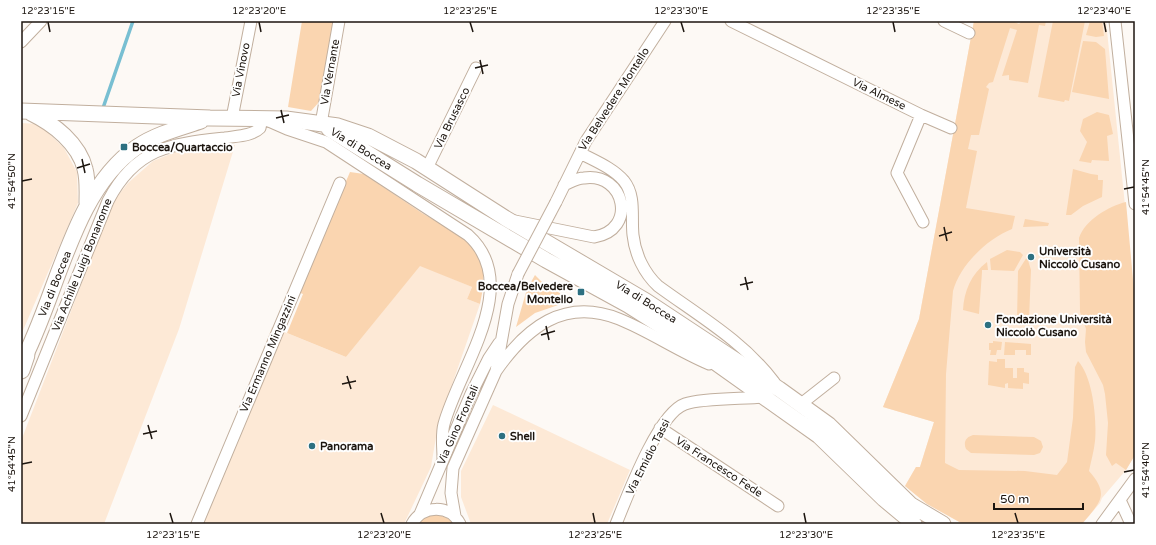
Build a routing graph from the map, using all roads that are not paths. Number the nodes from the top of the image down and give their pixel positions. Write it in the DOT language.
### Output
graph roads {
  1 [pos="41,21"];
  2 [pos="251,21"];
  3 [pos="338,21"];
  4 [pos="665,21"];
  5 [pos="731,21"];
  6 [pos="944,21"];
  7 [pos="1115,21"];
  8 [pos="969,33"];
  9 [pos="21,42"];
  10 [pos="476,68"];
  11 [pos="25,112"];
  12 [pos="921,115"];
  13 [pos="210,118"];
  14 [pos="232,118"];
  15 [pos="262,118"];
  16 [pos="321,124"];
  17 [pos="952,128"];
  18 [pos="580,152"];
  19 [pos="427,168"];
  20 [pos="340,183"];
  21 [pos="564,185"];
  22 [pos="87,203"];
  23 [pos="1135,204"];
  24 [pos="505,218"];
  25 [pos="923,222"];
  26 [pos="534,243"];
  27 [pos="502,339"];
  28 [pos="23,363"];
  29 [pos="725,370"];
  30 [pos="496,371"];
  31 [pos="834,378"];
  32 [pos="779,389"];
  33 [pos="764,397"];
  34 [pos="802,404"];
  35 [pos="21,416"];
  36 [pos="660,428"];
  37 [pos="443,458"];
  38 [pos="1135,479"];
  39 [pos="1120,500"];
  40 [pos="778,506"];
  41 [pos="420,514"];
  42 [pos="457,520"];
  43 [pos="197,524"];
  44 [pos="412,524"];
  45 [pos="616,524"];
  46 [pos="914,524"];
  47 [pos="943,524"];
  48 [pos="1102,524"];
  49 [pos="1131,524"];
  1 -- 9 [label="street"];
  2 -- 14 [label="street, Via Vinovo"];
  3 -- 16 [label="street, Via Vernante"];
  4 -- 18 [label="street, Via Belvedere Montello"];
  5 -- 12 [label="street, Via Almese"];
  6 -- 8 [label="street"];
  7 -- 23 [label="street"];
  10 -- 19 [label="street, Via Brusasco"];
  11 -- 13 [label="main road, Via di Boccea"];
  11 -- 22 [label="main road, Via di Boccea"];
  12 -- 17 [label="street, Via Almese"];
  12 -- 25 [label="street"];
  13 -- 14 [label="main road, Via di Boccea"];
  13 -- 22 [label="main road, Via di Boccea"];
  14 -- 15 [label="main road, Via di Boccea"];
  15 -- 16 [label="main road, Via di Boccea"];
  15 -- 35 [label="street, Via Achille Luigi Bonanome"];
  15 -- 37 [label="street"];
  16 -- 19 [label="main road, Via di Boccea"];
  16 -- 29 [label="main road, Via di Boccea"];
  18 -- 21 [label="street, Via Belvedere Montello"];
  18 -- 32 [label="street"];
  19 -- 24 [label="main road, Via di Boccea"];
  20 -- 43 [label="street, Via Ermanno Mingazzini"];
  21 -- 24 [label="street"];
  21 -- 26 [label="street, Via Belvedere Montello, bridge"];
  22 -- 28 [label="main road, Via di Boccea"];
  24 -- 32 [label="main road, Via di Boccea"];
  26 -- 27 [label="street, Via Gino Frontali, bridge"];
  27 -- 30 [label="street, Via Gino Frontali"];
  27 -- 37 [label="street, Via Gino Frontali"];
  29 -- 30 [label="street"];
  29 -- 33 [label="main road, Via di Boccea"];
  30 -- 42 [label="street, Via Gino Frontali"];
  31 -- 34 [label="street"];
  32 -- 34 [label="main road, Via di Boccea"];
  33 -- 36 [label="street, Via Emidio Tassi"];
  33 -- 46 [label="main road, Via di Boccea"];
  34 -- 47 [label="main road, Via di Boccea"];
  36 -- 40 [label="street, Via Francesco Fede"];
  36 -- 45 [label="street, Via Emidio Tassi"];
  37 -- 41 [label="street, Via Gino Frontali"];
  38 -- 39 [label="street"];
  39 -- 48 [label="street"];
  39 -- 49 [label="street"];
  41 -- 42 [label="street"];
  41 -- 44 [label="street, Via Gino Frontali"];
}
